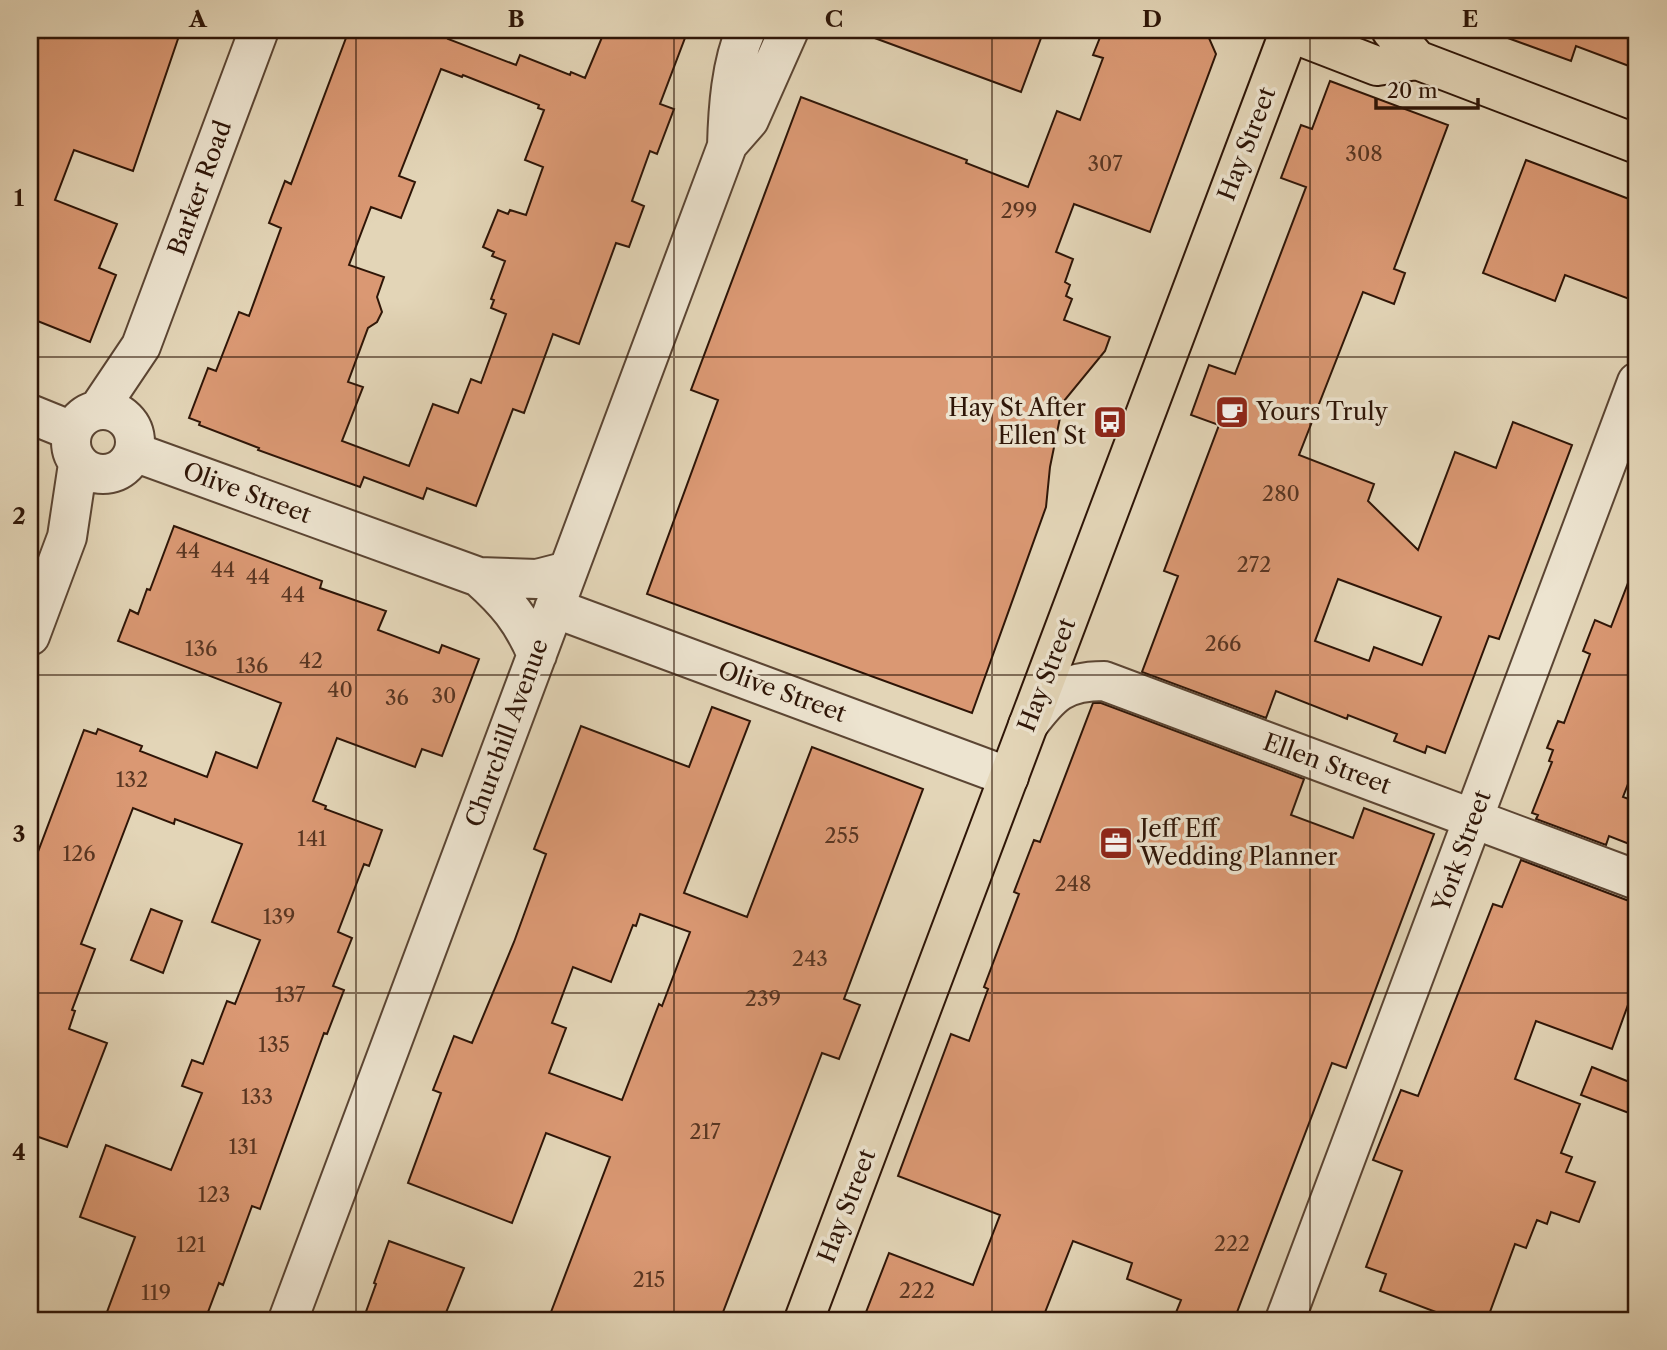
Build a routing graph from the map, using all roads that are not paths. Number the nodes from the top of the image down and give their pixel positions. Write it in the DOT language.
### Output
graph roads {
  1 [pos="259,30"];
  2 [pos="746,30"];
  3 [pos="789,30"];
  4 [pos="1391,30"];
  5 [pos="1288,31"];
  6 [pos="1417,60"];
  7 [pos="1637,144"];
  8 [pos="727,146"];
  9 [pos="1637,382"];
  10 [pos="30,414"];
  11 [pos="104,443"];
  12 [pos="568,571"];
  13 [pos="479,578"];
  14 [pos="554,608"];
  15 [pos="30,636"];
  16 [pos="537,655"];
  17 [pos="1028,725"];
  18 [pos="1009,776"];
  19 [pos="1474,819"];
  20 [pos="1637,880"];
  21 [pos="288,1320"];
  22 [pos="804,1320"];
  23 [pos="1285,1320"];
  1 -- 11 [label="street, Barker Road"];
  2 -- 8 [label="street, Churchill Avenue"];
  3 -- 8 [label="street, Churchill Avenue"];
  4 -- 6 [label="main road"];
  5 -- 6 [label="main road"];
  5 -- 17 [label="main road, Hay Street"];
  6 -- 7 [label="main road"];
  8 -- 12 [label="street, Churchill Avenue"];
  9 -- 19 [label="street, York Street"];
  10 -- 11 [label="street, Olive Street"];
  11 -- 13 [label="street, Olive Street"];
  11 -- 15 [label="street, Barker Road"];
  12 -- 13 [label="street, Olive Street"];
  12 -- 14 [label="street, Churchill Avenue"];
  13 -- 16 [label="street, Olive Street"];
  14 -- 16 [label="street, Churchill Avenue"];
  14 -- 18 [label="street, Olive Street"];
  16 -- 21 [label="street, Churchill Avenue"];
  17 -- 18 [label="main road, Hay Street"];
  17 -- 19 [label="street, Ellen Street"];
  18 -- 22 [label="main road, Hay Street"];
  19 -- 20 [label="street, Ellen Street"];
  19 -- 23 [label="street, York Street"];
}
